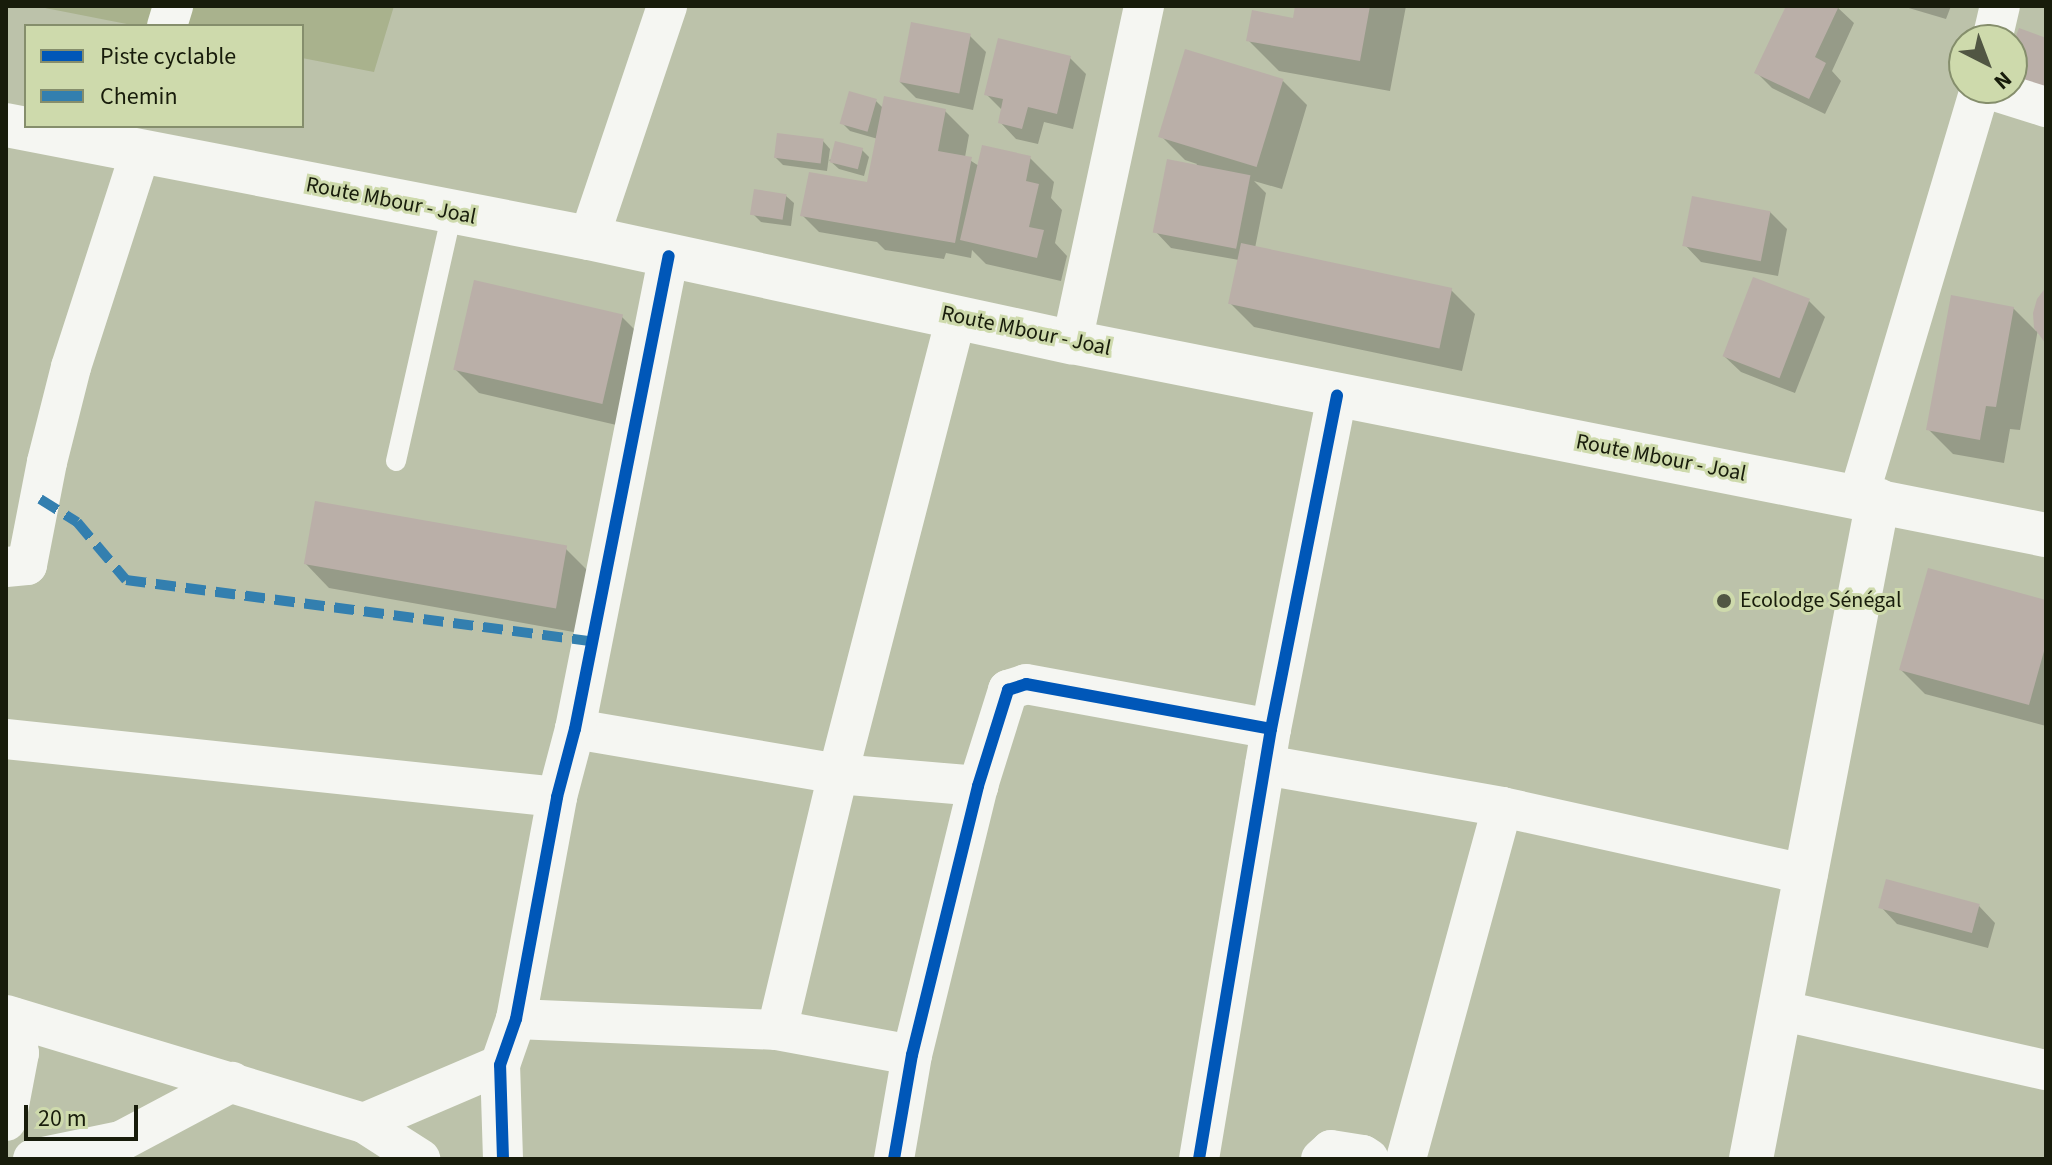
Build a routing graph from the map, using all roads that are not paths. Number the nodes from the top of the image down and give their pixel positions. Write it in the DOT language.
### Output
graph roads {
  1 [pos="667,6"];
  2 [pos="1144,6"];
  3 [pos="1978,104"];
  4 [pos="26,128"];
  5 [pos="134,144"];
  6 [pos="452,212"];
  7 [pos="589,238"];
  8 [pos="669,256"];
  9 [pos="956,317"];
  10 [pos="1072,342"];
  11 [pos="1337,395"];
  12 [pos="396,461"];
  13 [pos="1868,498"];
  14 [pos="2046,535"];
  15 [pos="6,567"];
  16 [pos="575,729"];
  17 [pos="6,739"];
  18 [pos="1268,747"];
  19 [pos="838,774"];
  20 [pos="978,786"];
  21 [pos="557,797"];
  22 [pos="1502,807"];
  23 [pos="1808,875"];
  24 [pos="1779,1010"];
  25 [pos="10,1016"];
  26 [pos="516,1019"];
  27 [pos="777,1030"];
  28 [pos="912,1055"];
  29 [pos="500,1065"];
  30 [pos="2046,1070"];
  31 [pos="232,1082"];
  32 [pos="6,1121"];
  33 [pos="364,1123"];
  34 [pos="123,1150"];
  35 [pos="33,1159"];
  36 [pos="420,1159"];
  37 [pos="503,1159"];
  38 [pos="894,1159"];
  39 [pos="1199,1159"];
  40 [pos="1321,1159"];
  41 [pos="1369,1159"];
  42 [pos="1406,1159"];
  43 [pos="1751,1159"];
  1 -- 7 [label="street"];
  2 -- 10 [label="street"];
  3 -- 13 [label="street"];
  4 -- 5 [label="main road, Route Mbour - Joal"];
  5 -- 6 [label="main road, Route Mbour - Joal"];
  5 -- 15 [label="street"];
  6 -- 7 [label="main road, Route Mbour - Joal"];
  6 -- 12 [label="lane"];
  7 -- 8 [label="main road, Route Mbour - Joal"];
  8 -- 9 [label="main road, Route Mbour - Joal"];
  8 -- 16 [label="street"];
  9 -- 10 [label="main road, Route Mbour - Joal"];
  9 -- 19 [label="street"];
  10 -- 11 [label="main road, Route Mbour - Joal"];
  11 -- 13 [label="main road, Route Mbour - Joal"];
  11 -- 18 [label="street"];
  13 -- 14 [label="main road, Route Mbour - Joal"];
  13 -- 23 [label="main road"];
  16 -- 19 [label="street"];
  16 -- 21 [label="street"];
  17 -- 21 [label="street"];
  18 -- 20 [label="street"];
  18 -- 22 [label="street"];
  18 -- 39 [label="street"];
  19 -- 20 [label="street"];
  19 -- 27 [label="street"];
  20 -- 28 [label="street"];
  21 -- 26 [label="street"];
  22 -- 23 [label="street"];
  22 -- 42 [label="street"];
  23 -- 24 [label="main road"];
  24 -- 30 [label="street"];
  24 -- 43 [label="main road"];
  25 -- 31 [label="street"];
  25 -- 32 [label="street"];
  26 -- 27 [label="street"];
  26 -- 29 [label="street"];
  27 -- 28 [label="street"];
  28 -- 38 [label="street"];
  29 -- 33 [label="street"];
  29 -- 37 [label="street"];
  31 -- 33 [label="street"];
  31 -- 34 [label="street"];
  33 -- 36 [label="street"];
  34 -- 35 [label="street"];
  40 -- 41 [label="street"];
}
